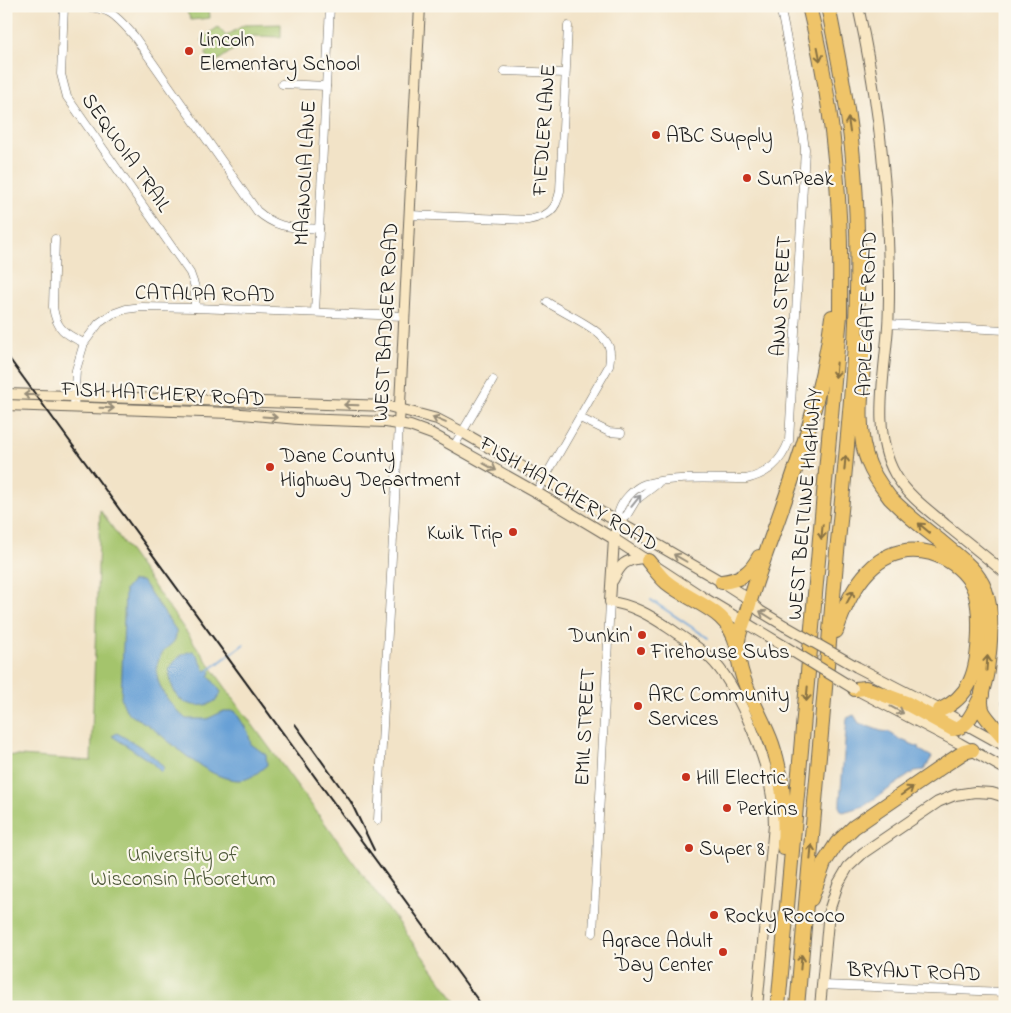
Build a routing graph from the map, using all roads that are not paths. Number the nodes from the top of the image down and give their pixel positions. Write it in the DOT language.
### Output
graph roads {
  1 [pos="64,6"];
  2 [pos="74,6"];
  3 [pos="330,6"];
  4 [pos="420,6"];
  5 [pos="780,6"];
  6 [pos="809,6"];
  7 [pos="828,6"];
  8 [pos="858,6"];
  9 [pos="568,26"];
  10 [pos="504,71"];
  11 [pos="565,73"];
  12 [pos="282,84"];
  13 [pos="326,86"];
  14 [pos="855,174"];
  15 [pos="409,215"];
  16 [pos="840,217"];
  17 [pos="319,228"];
  18 [pos="55,239"];
  19 [pos="547,302"];
  20 [pos="195,308"];
  21 [pos="315,312"];
  22 [pos="404,316"];
  23 [pos="888,324"];
  24 [pos="1005,330"];
  25 [pos="84,343"];
  26 [pos="493,380"];
  27 [pos="6,394"];
  28 [pos="74,402"];
  29 [pos="6,405"];
  30 [pos="399,409"];
  31 [pos="580,418"];
  32 [pos="399,424"];
  33 [pos="462,432"];
  34 [pos="621,433"];
  35 [pos="454,446"];
  36 [pos="544,480"];
  37 [pos="536,493"];
  38 [pos="785,499"];
  39 [pos="618,523"];
  40 [pos="614,538"];
  41 [pos="646,559"];
  42 [pos="1005,573"];
  43 [pos="722,582"];
  44 [pos="611,584"];
  45 [pos="750,601"];
  46 [pos="610,602"];
  47 [pos="744,621"];
  48 [pos="829,651"];
  49 [pos="738,655"];
  50 [pos="1005,668"];
  51 [pos="854,688"];
  52 [pos="982,694"];
  53 [pos="1005,704"];
  54 [pos="940,710"];
  55 [pos="966,724"];
  56 [pos="1005,739"];
  57 [pos="1005,746"];
  58 [pos="972,750"];
  59 [pos="1005,769"];
  60 [pos="1005,797"];
  61 [pos="378,820"];
  62 [pos="804,918"];
  63 [pos="786,928"];
  64 [pos="593,933"];
  65 [pos="822,985"];
  66 [pos="1005,992"];
  67 [pos="757,1007"];
  68 [pos="778,1007"];
  69 [pos="797,1007"];
  70 [pos="820,1007"];
  1 -- 20 [label="street, SEQUOIA TRAIL"];
  2 -- 17 [label="street"];
  3 -- 13 [label="street, MAGNOLIA LANE"];
  4 -- 15 [label="main road, WEST BADGER ROAD"];
  5 -- 39 [label="street, ANN STREET"];
  6 -- 16 [label="highway, WEST BELTLINE HIGHWAY, one-way"];
  14 -- 7 [label="highway, WEST BELTLINE HIGHWAY, one-way"];
  8 -- 23 [label="main road, APPLEGATE ROAD"];
  9 -- 11 [label="street, FIEDLER LANE"];
  10 -- 11 [label="street"];
  11 -- 15 [label="street, FIEDLER LANE"];
  12 -- 13 [label="street"];
  13 -- 17 [label="street, MAGNOLIA LANE"];
  48 -- 14 [label="highway, WEST BELTLINE HIGHWAY, one-way"];
  52 -- 14 [label="highway, one-way"];
  15 -- 22 [label="main road, WEST BADGER ROAD"];
  16 -- 38 [label="highway"];
  16 -- 63 [label="highway, WEST BELTLINE HIGHWAY, one-way"];
  17 -- 21 [label="street, MAGNOLIA LANE"];
  18 -- 25 [label="street"];
  19 -- 31 [label="street"];
  20 -- 21 [label="street, CATALPA ROAD"];
  20 -- 25 [label="street, CATALPA ROAD"];
  21 -- 22 [label="street, CATALPA ROAD"];
  22 -- 30 [label="main road, WEST BADGER ROAD"];
  23 -- 24 [label="street"];
  23 -- 42 [label="main road, APPLEGATE ROAD"];
  25 -- 28 [label="street, CATALPA ROAD"];
  26 -- 33 [label="street"];
  28 -- 27 [label="main road, FISH HATCHERY ROAD, one-way"];
  28 -- 29 [label="main road, FISH HATCHERY ROAD"];
  30 -- 28 [label="main road, FISH HATCHERY ROAD, one-way"];
  28 -- 32 [label="main road, FISH HATCHERY ROAD, one-way"];
  30 -- 32 [label="main road, WEST BADGER ROAD"];
  33 -- 30 [label="main road, FISH HATCHERY ROAD, one-way"];
  31 -- 34 [label="street"];
  31 -- 36 [label="street"];
  32 -- 35 [label="main road, FISH HATCHERY ROAD"];
  32 -- 61 [label="street, WEST BADGER ROAD"];
  33 -- 35 [label="street"];
  33 -- 36 [label="main road, FISH HATCHERY ROAD"];
  35 -- 37 [label="main road, FISH HATCHERY ROAD, one-way"];
  36 -- 37 [label="street"];
  36 -- 39 [label="main road, FISH HATCHERY ROAD"];
  37 -- 40 [label="main road, FISH HATCHERY ROAD"];
  38 -- 43 [label="highway"];
  38 -- 45 [label="highway"];
  39 -- 40 [label="main road, EMIL STREET"];
  43 -- 39 [label="main road, FISH HATCHERY ROAD, one-way"];
  40 -- 41 [label="main road, FISH HATCHERY ROAD"];
  40 -- 44 [label="main road, EMIL STREET"];
  41 -- 44 [label="main road"];
  41 -- 47 [label="main road, FISH HATCHERY ROAD"];
  41 -- 49 [label="highway"];
  43 -- 45 [label="main road, FISH HATCHERY ROAD"];
  44 -- 46 [label="main road, EMIL STREET"];
  45 -- 47 [label="highway"];
  54 -- 45 [label="main road, FISH HATCHERY ROAD, one-way, bridge"];
  46 -- 64 [label="street, EMIL STREET"];
  46 -- 67 [label="main road"];
  47 -- 49 [label="highway"];
  47 -- 51 [label="main road, FISH HATCHERY ROAD, bridge"];
  48 -- 54 [label="highway, one-way"];
  62 -- 48 [label="highway, WEST BELTLINE HIGHWAY, one-way"];
  49 -- 63 [label="highway"];
  50 -- 53 [label="street"];
  51 -- 55 [label="highway"];
  51 -- 58 [label="main road, FISH HATCHERY ROAD, one-way"];
  52 -- 55 [label="highway"];
  52 -- 56 [label="highway"];
  54 -- 55 [label="main road, FISH HATCHERY ROAD"];
  55 -- 57 [label="main road, FISH HATCHERY ROAD"];
  58 -- 59 [label="main road, FISH HATCHERY ROAD"];
  62 -- 58 [label="highway, one-way"];
  60 -- 65 [label="main road"];
  69 -- 62 [label="highway, WEST BELTLINE HIGHWAY, one-way"];
  63 -- 68 [label="highway, WEST BELTLINE HIGHWAY"];
  65 -- 66 [label="street, BRYANT ROAD"];
  65 -- 70 [label="main road"];
}
